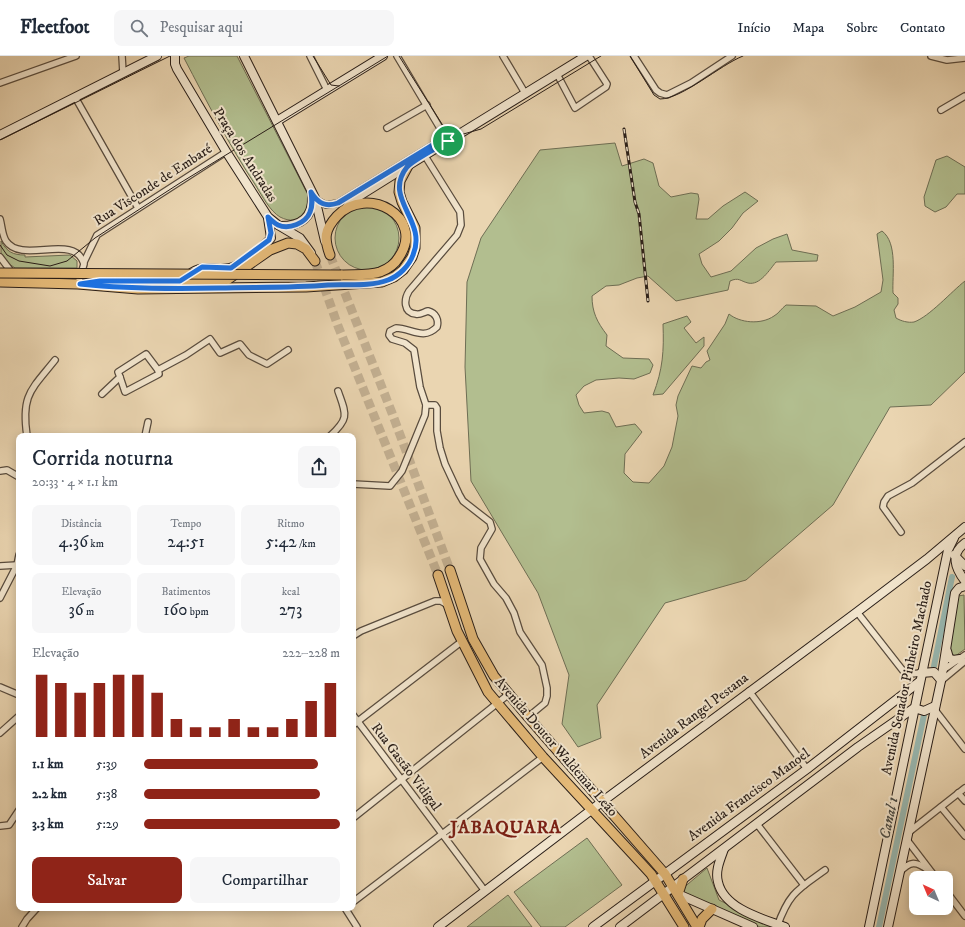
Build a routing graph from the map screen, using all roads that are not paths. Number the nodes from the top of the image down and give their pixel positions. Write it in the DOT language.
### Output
graph roads {
  1 [pos="76,56"];
  2 [pos="122,56"];
  3 [pos="157,56"];
  4 [pos="175,56"];
  5 [pos="244,56"];
  6 [pos="310,56"];
  7 [pos="383,56"];
  8 [pos="397,56"];
  9 [pos="503,56"];
  10 [pos="634,56"];
  11 [pos="731,56"];
  12 [pos="931,56"];
  13 [pos="584,57"];
  14 [pos="965,58"];
  15 [pos="123,73"];
  16 [pos="556,74"];
  17 [pos="0,83"];
  18 [pos="327,90"];
  19 [pos="525,93"];
  20 [pos="965,96"];
  21 [pos="75,97"];
  22 [pos="427,105"];
  23 [pos="941,110"];
  24 [pos="277,121"];
  25 [pos="387,128"];
  26 [pos="0,135"];
  27 [pos="447,139"];
  28 [pos="226,152"];
  29 [pos="425,156"];
  30 [pos="408,166"];
  31 [pos="313,195"];
  32 [pos="138,208"];
  33 [pos="343,210"];
  34 [pos="268,217"];
  35 [pos="0,219"];
  36 [pos="278,225"];
  37 [pos="325,241"];
  38 [pos="330,255"];
  39 [pos="0,257"];
  40 [pos="313,257"];
  41 [pos="84,262"];
  42 [pos="0,273"];
  43 [pos="180,281"];
  44 [pos="0,282"];
  45 [pos="19,282"];
  46 [pos="79,284"];
  47 [pos="288,350"];
  48 [pos="55,360"];
  49 [pos="158,370"];
  50 [pos="120,377"];
  51 [pos="338,390"];
  52 [pos="102,394"];
  53 [pos="426,405"];
  54 [pos="148,422"];
  55 [pos="27,433"];
  56 [pos="146,433"];
  57 [pos="333,433"];
  58 [pos="965,442"];
  59 [pos="0,471"];
  60 [pos="16,475"];
  61 [pos="356,484"];
  62 [pos="962,529"];
  63 [pos="901,532"];
  64 [pos="965,543"];
  65 [pos="947,553"];
  66 [pos="956,556"];
  67 [pos="927,559"];
  68 [pos="16,564"];
  69 [pos="945,564"];
  70 [pos="0,566"];
  71 [pos="16,566"];
  72 [pos="965,566"];
  73 [pos="450,570"];
  74 [pos="438,575"];
  75 [pos="965,581"];
  76 [pos="965,586"];
  77 [pos="0,598"];
  78 [pos="448,605"];
  79 [pos="858,612"];
  80 [pos="356,634"];
  81 [pos="462,642"];
  82 [pos="947,649"];
  83 [pos="963,658"];
  84 [pos="921,673"];
  85 [pos="940,676"];
  86 [pos="919,682"];
  87 [pos="0,687"];
  88 [pos="749,691"];
  89 [pos="16,694"];
  90 [pos="509,694"];
  91 [pos="497,704"];
  92 [pos="914,708"];
  93 [pos="935,708"];
  94 [pos="528,718"];
  95 [pos="16,719"];
  96 [pos="356,722"];
  97 [pos="356,724"];
  98 [pos="0,733"];
  99 [pos="965,749"];
  100 [pos="543,757"];
  101 [pos="807,769"];
  102 [pos="400,780"];
  103 [pos="965,788"];
  104 [pos="958,794"];
  105 [pos="603,801"];
  106 [pos="965,801"];
  107 [pos="941,807"];
  108 [pos="592,809"];
  109 [pos="16,814"];
  110 [pos="356,816"];
  111 [pos="757,824"];
  112 [pos="0,826"];
  113 [pos="441,834"];
  114 [pos="908,836"];
  115 [pos="965,836"];
  116 [pos="721,843"];
  117 [pos="825,870"];
  118 [pos="928,871"];
  119 [pos="931,871"];
  120 [pos="900,873"];
  121 [pos="665,874"];
  122 [pos="654,878"];
  123 [pos="683,879"];
  124 [pos="804,885"];
  125 [pos="485,891"];
  126 [pos="671,891"];
  127 [pos="356,900"];
  128 [pos="953,900"];
  129 [pos="712,909"];
  130 [pos="35,911"];
  131 [pos="347,911"];
  132 [pos="965,916"];
  133 [pos="780,926"];
  134 [pos="22,927"];
  135 [pos="357,927"];
  136 [pos="438,927"];
  137 [pos="593,927"];
  138 [pos="620,927"];
  139 [pos="684,927"];
  140 [pos="698,927"];
  141 [pos="753,927"];
  142 [pos="869,927"];
  143 [pos="888,927"];
  1 -- 17 [label="street"];
  2 -- 15 [label="street"];
  3 -- 15 [label="main road"];
  4 -- 28 [label="main road, Praça dos Andradas"];
  5 -- 24 [label="main road"];
  6 -- 18 [label="street"];
  7 -- 18 [label="main road"];
  8 -- 22 [label="street"];
  9 -- 19 [label="street"];
  10 -- 11 [label="street"];
  12 -- 14 [label="street"];
  13 -- 16 [label="main road"];
  13 -- 16 [label="street"];
  15 -- 21 [label="main road"];
  16 -- 19 [label="main road"];
  18 -- 24 [label="main road"];
  19 -- 27 [label="main road"];
  20 -- 23 [label="street"];
  21 -- 26 [label="main road"];
  21 -- 32 [label="street"];
  22 -- 25 [label="street"];
  22 -- 27 [label="street"];
  24 -- 31 [label="main road"];
  27 -- 29 [label="main road"];
  27 -- 31 [label="street"];
  28 -- 32 [label="street, Rua Visconde de Embaré"];
  28 -- 34 [label="main road, Praça dos Andradas"];
  29 -- 30 [label="main road"];
  29 -- 53 [label="street"];
  30 -- 33 [label="main road"];
  30 -- 46 [label="main road"];
  31 -- 36 [label="main road"];
  31 -- 37 [label="main road"];
  32 -- 41 [label="street, Rua Visconde de Embaré"];
  33 -- 37 [label="main road"];
  33 -- 42 [label="main road, bridge"];
  34 -- 36 [label="main road, Praça dos Andradas"];
  34 -- 43 [label="main road"];
  35 -- 41 [label="street"];
  36 -- 40 [label="main road, Praça dos Andradas"];
  37 -- 38 [label="main road"];
  39 -- 45 [label="street"];
  40 -- 43 [label="main road"];
  41 -- 46 [label="street, Rua Visconde de Embaré"];
  43 -- 46 [label="main road"];
  44 -- 45 [label="main road"];
  45 -- 46 [label="main road"];
  47 -- 49 [label="street"];
  48 -- 55 [label="street"];
  49 -- 50 [label="street"];
  49 -- 50 [label="street"];
  50 -- 52 [label="street"];
  51 -- 57 [label="street"];
  53 -- 61 [label="street"];
  53 -- 94 [label="street"];
  54 -- 56 [label="street"];
  58 -- 63 [label="street"];
  59 -- 60 [label="street"];
  62 -- 65 [label="main road, Avenida Senador Pinheiro Machado"];
  62 -- 67 [label="main road, Avenida Rangel Pestana"];
  64 -- 66 [label="main road"];
  65 -- 66 [label="main road"];
  65 -- 67 [label="main road"];
  65 -- 69 [label="main road, Avenida Senador Pinheiro Machado"];
  66 -- 69 [label="main road"];
  66 -- 72 [label="main road"];
  66 -- 75 [label="main road"];
  67 -- 79 [label="main road, Avenida Rangel Pestana"];
  68 -- 70 [label="street"];
  69 -- 84 [label="main road, Avenida Senador Pinheiro Machado"];
  71 -- 77 [label="street"];
  73 -- 90 [label="main road, Avenida Doutor Waldemar Leão"];
  74 -- 78 [label="main road, Avenida Doutor Waldemar Leão"];
  76 -- 82 [label="main road"];
  78 -- 80 [label="street"];
  78 -- 81 [label="main road, Avenida Doutor Waldemar Leão"];
  79 -- 84 [label="street"];
  79 -- 88 [label="main road, Avenida Rangel Pestana"];
  81 -- 91 [label="main road, Avenida Doutor Waldemar Leão"];
  81 -- 96 [label="street"];
  82 -- 83 [label="main road"];
  82 -- 85 [label="main road"];
  83 -- 85 [label="street"];
  83 -- 85 [label="street"];
  84 -- 85 [label="main road"];
  84 -- 86 [label="main road, Avenida Senador Pinheiro Machado"];
  85 -- 93 [label="main road"];
  86 -- 92 [label="main road, Avenida Senador Pinheiro Machado"];
  86 -- 101 [label="main road, Avenida Francisco Manoel"];
  87 -- 89 [label="street"];
  88 -- 101 [label="street"];
  88 -- 105 [label="main road, Avenida Rangel Pestana"];
  90 -- 91 [label="street"];
  90 -- 94 [label="main road, Avenida Doutor Waldemar Leão"];
  91 -- 100 [label="main road, Avenida Doutor Waldemar Leão"];
  91 -- 102 [label="street"];
  92 -- 93 [label="main road"];
  92 -- 111 [label="main road, Avenida Francisco Manoel"];
  92 -- 142 [label="main road, Avenida Senador Pinheiro Machado"];
  93 -- 99 [label="street"];
  93 -- 114 [label="main road"];
  94 -- 105 [label="main road, Avenida Doutor Waldemar Leão"];
  95 -- 98 [label="street"];
  97 -- 102 [label="street, Rua Gastão Vidigal"];
  100 -- 108 [label="main road, Avenida Doutor Waldemar Leão"];
  100 -- 113 [label="street"];
  101 -- 116 [label="main road, Avenida Francisco Manoel"];
  102 -- 110 [label="street"];
  102 -- 113 [label="street, Rua Gastão Vidigal"];
  103 -- 104 [label="street"];
  104 -- 106 [label="street"];
  104 -- 107 [label="street"];
  105 -- 108 [label="main road, Avenida Rangel Pestana"];
  105 -- 121 [label="main road, Avenida Doutor Waldemar Leão"];
  107 -- 114 [label="street"];
  107 -- 115 [label="street"];
  108 -- 122 [label="main road, Avenida Doutor Waldemar Leão"];
  108 -- 125 [label="main road, Avenida Rangel Pestana"];
  109 -- 112 [label="street"];
  111 -- 116 [label="main road, Avenida Francisco Manoel"];
  111 -- 124 [label="street"];
  113 -- 125 [label="street, Rua Gastão Vidigal"];
  113 -- 127 [label="street"];
  114 -- 119 [label="street"];
  114 -- 120 [label="main road"];
  116 -- 121 [label="main road, Avenida Francisco Manoel"];
  116 -- 123 [label="main road, Avenida Francisco Manoel"];
  116 -- 133 [label="main road"];
  117 -- 124 [label="street"];
  118 -- 120 [label="street"];
  120 -- 143 [label="main road"];
  121 -- 122 [label="main road, Avenida Francisco Manoel"];
  121 -- 126 [label="main road, Avenida Doutor Waldemar Leão"];
  122 -- 126 [label="main road, Avenida Doutor Waldemar Leão"];
  122 -- 137 [label="main road, Avenida Francisco Manoel"];
  123 -- 126 [label="main road"];
  124 -- 133 [label="street"];
  125 -- 136 [label="main road, Avenida Rangel Pestana"];
  126 -- 129 [label="main road"];
  126 -- 138 [label="main road"];
  126 -- 139 [label="main road"];
  126 -- 140 [label="main road"];
  128 -- 132 [label="street"];
  129 -- 140 [label="main road"];
  129 -- 141 [label="main road"];
  130 -- 134 [label="street"];
  131 -- 135 [label="street"];
}
